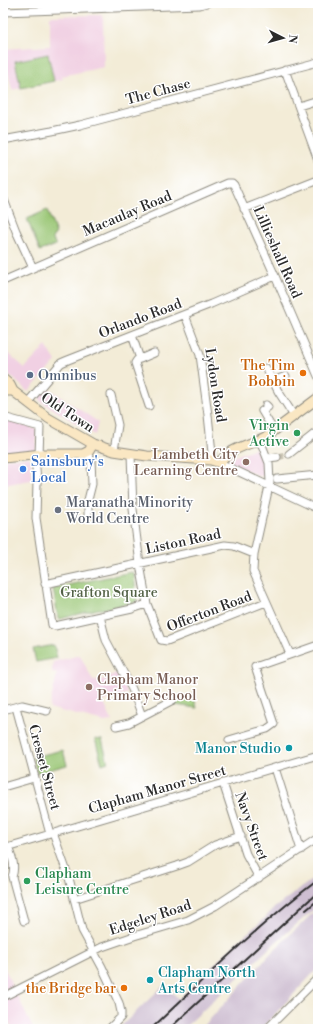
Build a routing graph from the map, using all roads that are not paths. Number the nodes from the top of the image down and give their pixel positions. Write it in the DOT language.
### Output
graph roads {
  1 [pos="207,3"];
  2 [pos="3,12"];
  3 [pos="318,62"];
  4 [pos="285,70"];
  5 [pos="318,100"];
  6 [pos="298,106"];
  7 [pos="3,140"];
  8 [pos="318,160"];
  9 [pos="318,180"];
  10 [pos="232,183"];
  11 [pos="3,197"];
  12 [pos="244,209"];
  13 [pos="33,268"];
  14 [pos="275,276"];
  15 [pos="3,281"];
  16 [pos="186,314"];
  17 [pos="132,335"];
  18 [pos="154,353"];
  19 [pos="140,359"];
  20 [pos="315,361"];
  21 [pos="266,368"];
  22 [pos="286,376"];
  23 [pos="318,376"];
  24 [pos="3,379"];
  25 [pos="273,381"];
  26 [pos="3,391"];
  27 [pos="13,391"];
  28 [pos="112,395"];
  29 [pos="318,398"];
  30 [pos="28,402"];
  31 [pos="266,404"];
  32 [pos="149,406"];
  33 [pos="294,416"];
  34 [pos="3,418"];
  35 [pos="274,431"];
  36 [pos="318,431"];
  37 [pos="260,440"];
  38 [pos="93,444"];
  39 [pos="114,451"];
  40 [pos="87,453"];
  41 [pos="131,454"];
  42 [pos="289,454"];
  43 [pos="37,455"];
  44 [pos="277,457"];
  45 [pos="3,458"];
  46 [pos="268,458"];
  47 [pos="217,462"];
  48 [pos="318,476"];
  49 [pos="277,479"];
  50 [pos="269,486"];
  51 [pos="318,509"];
  52 [pos="88,515"];
  53 [pos="254,554"];
  54 [pos="140,564"];
  55 [pos="45,584"];
  56 [pos="266,602"];
  57 [pos="147,604"];
  58 [pos="100,616"];
  59 [pos="318,645"];
  60 [pos="290,654"];
  61 [pos="173,700"];
  62 [pos="16,707"];
  63 [pos="3,710"];
  64 [pos="47,710"];
  65 [pos="142,716"];
  66 [pos="116,726"];
  67 [pos="229,740"];
  68 [pos="318,755"];
  69 [pos="275,768"];
  70 [pos="34,778"];
  71 [pos="223,783"];
  72 [pos="3,787"];
  73 [pos="51,834"];
  74 [pos="241,836"];
  75 [pos="318,838"];
  76 [pos="6,847"];
  77 [pos="301,850"];
  78 [pos="259,878"];
  79 [pos="74,899"];
  80 [pos="24,921"];
  81 [pos="93,951"];
  82 [pos="318,978"];
  83 [pos="3,997"];
  84 [pos="109,1029"];
  85 [pos="267,1029"];
  1 -- 2 [label="street"];
  3 -- 4 [label="street, The Chase"];
  4 -- 6 [label="street"];
  4 -- 7 [label="street, The Chase"];
  5 -- 6 [label="street"];
  6 -- 8 [label="street"];
  9 -- 12 [label="street"];
  10 -- 12 [label="street, Lillieshall Road"];
  10 -- 13 [label="street, Macaulay Road"];
  11 -- 13 [label="street"];
  12 -- 14 [label="street, Lillieshall Road"];
  13 -- 15 [label="street, Macaulay Road"];
  14 -- 16 [label="street, Orlando Road"];
  14 -- 20 [label="street, Lillieshall Road"];
  16 -- 17 [label="street, Orlando Road"];
  16 -- 47 [label="street, Lydon Road"];
  17 -- 19 [label="street"];
  17 -- 30 [label="street, Orlando Road"];
  18 -- 19 [label="street"];
  19 -- 32 [label="street"];
  20 -- 23 [label="street, Lillieshall Road"];
  21 -- 25 [label="street"];
  22 -- 25 [label="street"];
  24 -- 27 [label="main road, Old Town"];
  25 -- 33 [label="street"];
  26 -- 27 [label="main road"];
  27 -- 30 [label="main road, Old Town"];
  28 -- 39 [label="street"];
  29 -- 33 [label="main road"];
  30 -- 38 [label="main road, Old Town"];
  31 -- 35 [label="street"];
  33 -- 35 [label="main road"];
  34 -- 43 [label="street"];
  35 -- 37 [label="main road"];
  36 -- 42 [label="street"];
  37 -- 46 [label="street"];
  37 -- 47 [label="main road"];
  38 -- 39 [label="main road, Old Town"];
  38 -- 40 [label="main road, Old Town"];
  39 -- 41 [label="main road, Old Town"];
  40 -- 43 [label="main road, Old Town"];
  40 -- 52 [label="street"];
  41 -- 47 [label="main road, Old Town"];
  41 -- 54 [label="street"];
  43 -- 45 [label="main road, Old Town"];
  43 -- 55 [label="street"];
  44 -- 46 [label="street"];
  46 -- 50 [label="street"];
  47 -- 50 [label="street"];
  48 -- 49 [label="street"];
  50 -- 51 [label="street"];
  50 -- 53 [label="street"];
  53 -- 54 [label="street, Liston Road"];
  53 -- 56 [label="street"];
  54 -- 55 [label="street"];
  54 -- 57 [label="street"];
  55 -- 58 [label="street"];
  56 -- 57 [label="street, Offerton Road"];
  56 -- 60 [label="street"];
  57 -- 58 [label="street"];
  58 -- 65 [label="street"];
  59 -- 60 [label="street"];
  60 -- 67 [label="street"];
  61 -- 65 [label="street"];
  62 -- 63 [label="street"];
  62 -- 64 [label="street"];
  62 -- 70 [label="street, Cresset Street"];
  65 -- 66 [label="street"];
  68 -- 69 [label="street, Clapham Manor Street"];
  69 -- 71 [label="street, Clapham Manor Street"];
  69 -- 77 [label="street"];
  70 -- 72 [label="street"];
  70 -- 73 [label="street, Cresset Street"];
  71 -- 73 [label="street, Clapham Manor Street"];
  71 -- 74 [label="street, Navy Street"];
  73 -- 76 [label="street, Clapham Manor Street"];
  73 -- 79 [label="street, Cresset Street"];
  74 -- 78 [label="street, Navy Street"];
  74 -- 79 [label="street"];
  75 -- 77 [label="street, Edgeley Road"];
  76 -- 80 [label="street"];
  77 -- 78 [label="street, Edgeley Road"];
  78 -- 81 [label="street, Edgeley Road"];
  79 -- 81 [label="street, Cresset Street"];
  81 -- 83 [label="street, Edgeley Road"];
  81 -- 84 [label="street, Cresset Street"];
  82 -- 85 [label="street"];
}
